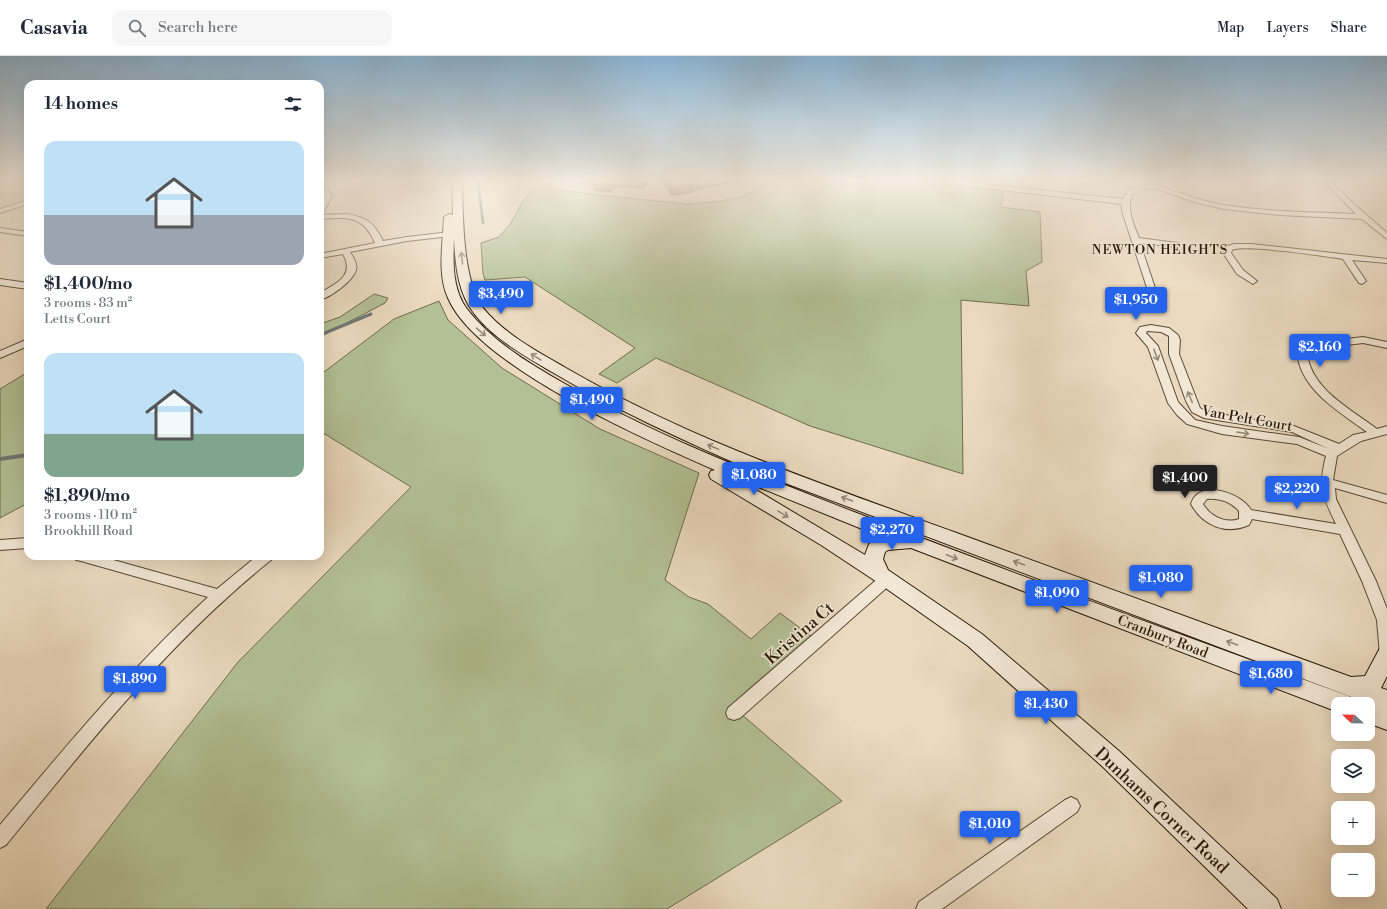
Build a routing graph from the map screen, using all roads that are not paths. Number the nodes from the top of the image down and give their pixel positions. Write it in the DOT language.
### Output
graph roads {
  1 [pos="362,221"];
  2 [pos="453,221"];
  3 [pos="455,221"];
  4 [pos="1129,221"];
  5 [pos="1367,221"];
  6 [pos="1374,227"];
  7 [pos="1387,228"];
  8 [pos="0,230"];
  9 [pos="24,233"];
  10 [pos="454,233"];
  11 [pos="1387,237"];
  12 [pos="1135,240"];
  13 [pos="380,244"];
  14 [pos="1177,245"];
  15 [pos="346,252"];
  16 [pos="324,255"];
  17 [pos="1346,256"];
  18 [pos="1387,261"];
  19 [pos="1253,281"];
  20 [pos="1362,281"];
  21 [pos="0,282"];
  22 [pos="24,285"];
  23 [pos="324,294"];
  24 [pos="1155,300"];
  25 [pos="24,344"];
  26 [pos="1387,345"];
  27 [pos="0,355"];
  28 [pos="1199,412"];
  29 [pos="1186,418"];
  30 [pos="1387,430"];
  31 [pos="641,431"];
  32 [pos="1374,432"];
  33 [pos="1336,452"];
  34 [pos="757,466"];
  35 [pos="1327,482"];
  36 [pos="799,497"];
  37 [pos="1387,499"];
  38 [pos="1247,514"];
  39 [pos="1344,530"];
  40 [pos="827,540"];
  41 [pos="24,543"];
  42 [pos="916,544"];
  43 [pos="0,545"];
  44 [pos="95,560"];
  45 [pos="261,560"];
  46 [pos="884,577"];
  47 [pos="219,595"];
  48 [pos="1387,655"];
  49 [pos="1339,682"];
  50 [pos="1331,699"];
  51 [pos="1387,700"];
  52 [pos="734,713"];
  53 [pos="1375,716"];
  54 [pos="1387,720"];
  55 [pos="1071,806"];
  56 [pos="0,839"];
  57 [pos="926,909"];
  58 [pos="1267,909"];
  1 -- 13 [label="street"];
  2 -- 10 [label="main road, Cranbury Road"];
  3 -- 10 [label="main road, Cranbury Road"];
  4 -- 12 [label="street"];
  5 -- 6 [label="street"];
  6 -- 7 [label="street"];
  6 -- 11 [label="street"];
  8 -- 9 [label="street"];
  10 -- 13 [label="street"];
  10 -- 31 [label="main road, Cranbury Road, one-way"];
  34 -- 10 [label="main road, Cranbury Road, one-way"];
  12 -- 14 [label="street"];
  12 -- 24 [label="street"];
  13 -- 15 [label="street"];
  15 -- 16 [label="street"];
  15 -- 23 [label="street"];
  17 -- 18 [label="street"];
  17 -- 19 [label="street"];
  17 -- 20 [label="street"];
  21 -- 22 [label="street"];
  25 -- 27 [label="street"];
  26 -- 32 [label="street"];
  28 -- 29 [label="street"];
  28 -- 29 [label="street, Van Pelt Court, one-way"];
  28 -- 33 [label="street, Van Pelt Court"];
  29 -- 33 [label="street, Van Pelt Court, one-way"];
  30 -- 32 [label="street"];
  31 -- 36 [label="main road, Cranbury Road"];
  31 -- 40 [label="main road, one-way"];
  32 -- 33 [label="street"];
  33 -- 35 [label="street"];
  34 -- 36 [label="main road"];
  49 -- 34 [label="main road, Cranbury Road, one-way"];
  35 -- 37 [label="street"];
  35 -- 39 [label="street"];
  36 -- 40 [label="main road"];
  36 -- 42 [label="main road, Cranbury Road"];
  38 -- 39 [label="street"];
  39 -- 48 [label="street"];
  40 -- 46 [label="main road, Dunhams Corner Road"];
  41 -- 43 [label="street"];
  42 -- 46 [label="main road"];
  42 -- 50 [label="main road, Cranbury Road, one-way"];
  44 -- 47 [label="street"];
  45 -- 47 [label="street"];
  46 -- 52 [label="street, Kristina Ct"];
  46 -- 58 [label="main road, Dunhams Corner Road"];
  47 -- 56 [label="street"];
  48 -- 49 [label="main road"];
  49 -- 51 [label="main road, Cranbury Road"];
  53 -- 54 [label="main road"];
  55 -- 57 [label="street"];
}
